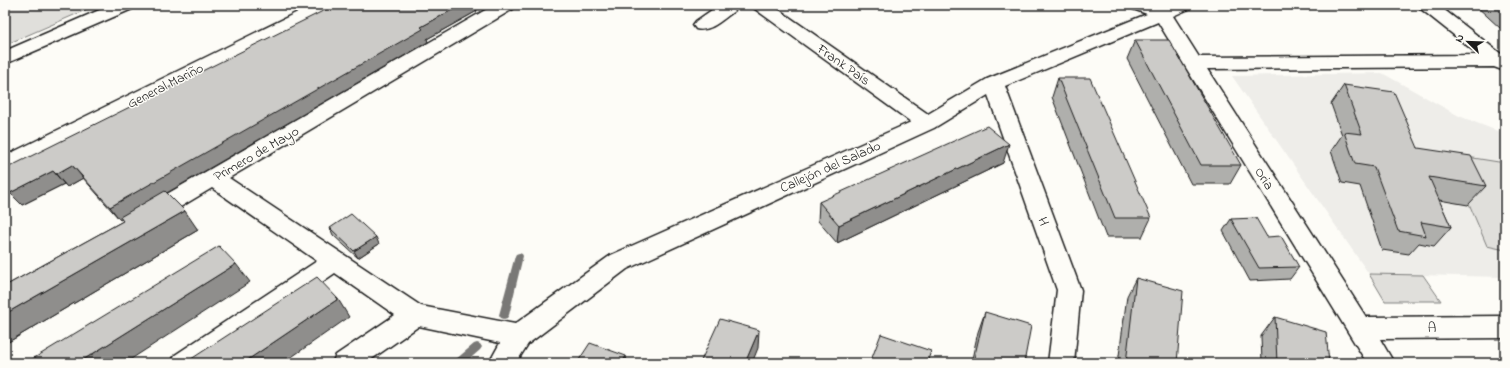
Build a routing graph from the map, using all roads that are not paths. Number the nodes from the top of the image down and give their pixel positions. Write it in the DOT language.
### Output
graph roads {
  1 [pos="126,5"];
  2 [pos="326,5"];
  3 [pos="507,5"];
  4 [pos="731,5"];
  5 [pos="761,5"];
  6 [pos="1139,5"];
  7 [pos="1183,5"];
  8 [pos="1427,5"];
  9 [pos="1162,13"];
  10 [pos="702,24"];
  11 [pos="5,58"];
  12 [pos="1193,63"];
  13 [pos="1502,63"];
  14 [pos="994,83"];
  15 [pos="927,123"];
  16 [pos="5,165"];
  17 [pos="212,178"];
  18 [pos="132,225"];
  19 [pos="336,261"];
  20 [pos="415,315"];
  21 [pos="1505,327"];
  22 [pos="1359,328"];
  23 [pos="519,336"];
  24 [pos="184,363"];
  25 [pos="345,363"];
  26 [pos="502,363"];
  27 [pos="1061,363"];
  28 [pos="1381,363"];
  1 -- 11 [label="street"];
  2 -- 16 [label="street, General Mariño"];
  3 -- 17 [label="street, Primero de Mayo"];
  4 -- 10 [label="street"];
  5 -- 15 [label="street, Frank País"];
  6 -- 9 [label="street"];
  7 -- 9 [label="street, Callejón del Salado"];
  8 -- 13 [label="street"];
  9 -- 12 [label="street, Oria"];
  9 -- 14 [label="street, Callejón del Salado"];
  12 -- 13 [label="street"];
  12 -- 22 [label="street, Oria"];
  14 -- 15 [label="street, Callejón del Salado"];
  14 -- 27 [label="street, H"];
  15 -- 23 [label="street, Callejón del Salado"];
  17 -- 18 [label="street, Primero de Mayo"];
  17 -- 19 [label="street"];
  19 -- 20 [label="street"];
  19 -- 24 [label="street"];
  20 -- 23 [label="street"];
  20 -- 25 [label="street"];
  21 -- 22 [label="street, A"];
  22 -- 28 [label="street, Oria"];
  23 -- 26 [label="street, Callejón del Salado"];
}
